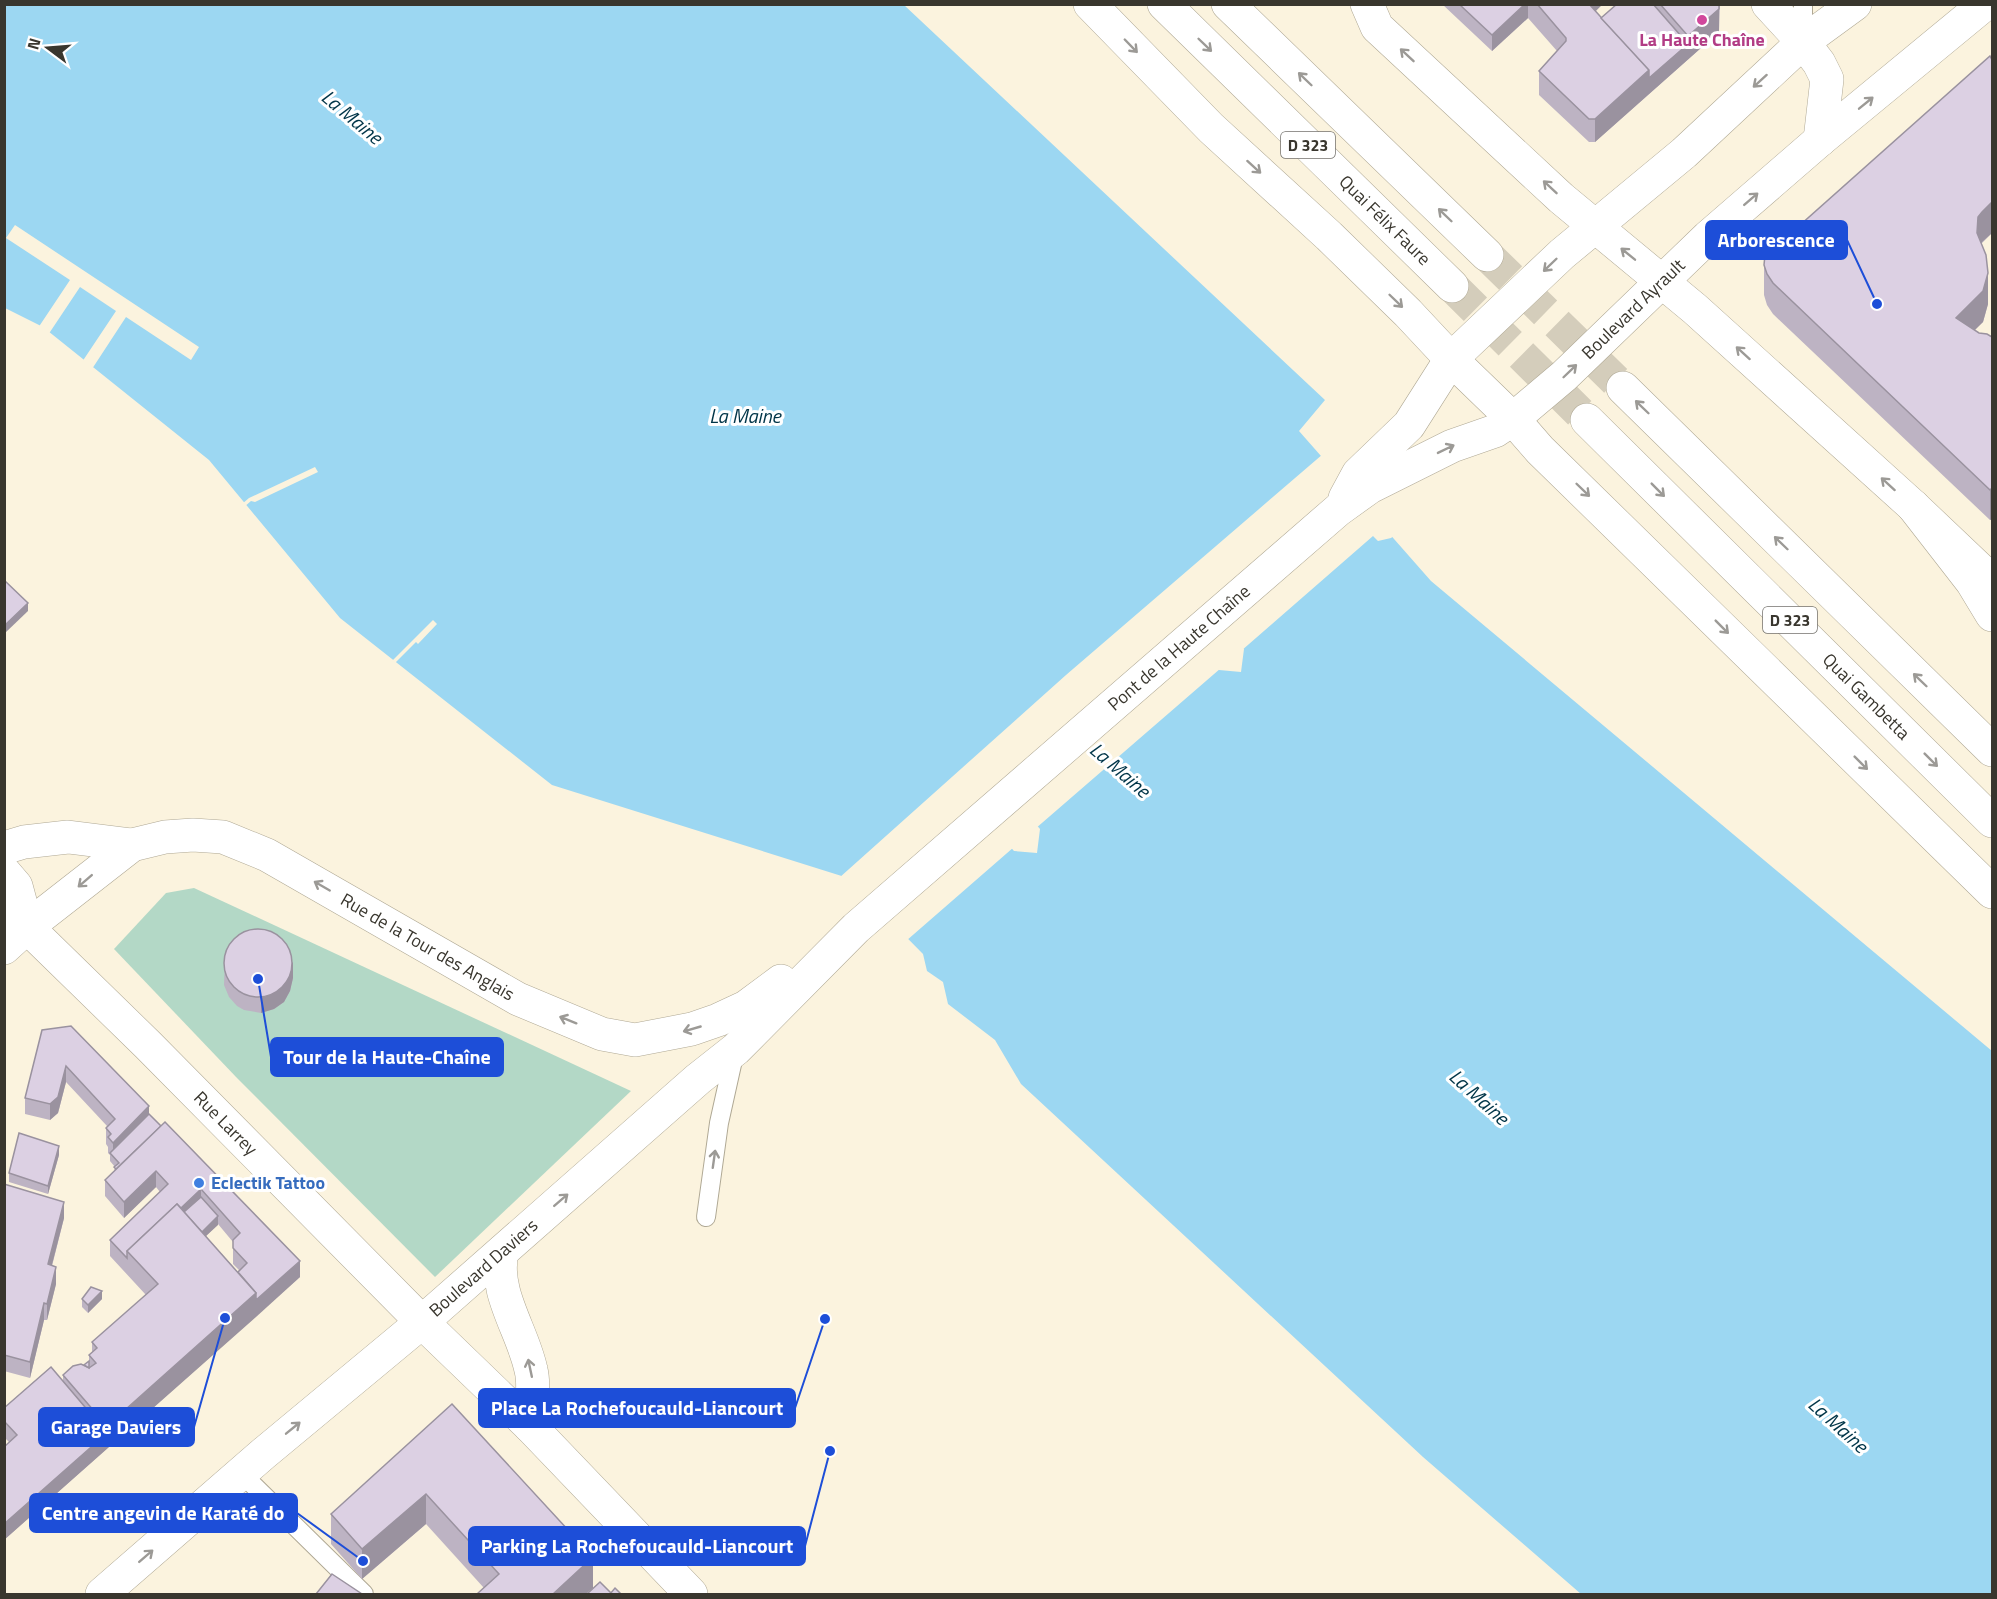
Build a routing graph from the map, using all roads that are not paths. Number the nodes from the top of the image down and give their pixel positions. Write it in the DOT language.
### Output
graph roads {
  1 [pos="1090,4"];
  2 [pos="1164,4"];
  3 [pos="1227,4"];
  4 [pos="1367,4"];
  5 [pos="1768,4"];
  6 [pos="1803,4"];
  7 [pos="1855,4"];
  8 [pos="1985,4"];
  9 [pos="1803,42"];
  10 [pos="1820,140"];
  11 [pos="1594,226"];
  12 [pos="1488,255"];
  13 [pos="1662,282"];
  14 [pos="1452,286"];
  15 [pos="1451,359"];
  16 [pos="1623,388"];
  17 [pos="1513,419"];
  18 [pos="1587,420"];
  19 [pos="1364,480"];
  20 [pos="1913,506"];
  21 [pos="1981,552"];
  22 [pos="1992,581"];
  23 [pos="1992,615"];
  24 [pos="1992,750"];
  25 [pos="1992,821"];
  26 [pos="132,845"];
  27 [pos="4,848"];
  28 [pos="4,872"];
  29 [pos="1992,892"];
  30 [pos="12,931"];
  31 [pos="848,936"];
  32 [pos="736,1049"];
  33 [pos="706,1217"];
  34 [pos="502,1252"];
  35 [pos="422,1322"];
  36 [pos="530,1426"];
  37 [pos="241,1473"];
  38 [pos="102,1594"];
  39 [pos="364,1594"];
  40 [pos="691,1594"];
  1 -- 15 [label="main road, one-way"];
  2 -- 14 [label="main road, Quai Félix Faure / D 323, one-way"];
  12 -- 3 [label="main road, D 323, one-way"];
  11 -- 4 [label="main road, one-way"];
  5 -- 9 [label="main road"];
  6 -- 9 [label="lane"];
  7 -- 9 [label="main road"];
  10 -- 8 [label="main road, Boulevard Ayrault, one-way"];
  9 -- 10 [label="main road"];
  9 -- 11 [label="main road, one-way"];
  13 -- 10 [label="main road, Boulevard Ayrault, one-way"];
  13 -- 11 [label="main road, one-way"];
  11 -- 15 [label="main road, one-way"];
  17 -- 13 [label="main road, Boulevard Ayrault, one-way"];
  20 -- 13 [label="main road, one-way"];
  15 -- 17 [label="main road"];
  15 -- 19 [label="main road"];
  24 -- 16 [label="main road, D 323, one-way"];
  19 -- 17 [label="main road, Boulevard Ayrault, one-way"];
  17 -- 29 [label="main road, one-way"];
  18 -- 25 [label="main road, Quai Gambetta / D 323, one-way"];
  19 -- 31 [label="main road, Pont de la Haute Chaîne"];
  20 -- 21 [label="main road"];
  20 -- 23 [label="main road"];
  21 -- 22 [label="main road"];
  26 -- 27 [label="main road"];
  26 -- 30 [label="main road, Rue de la Tour des Anglais, one-way"];
  31 -- 26 [label="main road, Rue de la Tour des Anglais, one-way"];
  28 -- 30 [label="main road"];
  30 -- 35 [label="main road, Rue Larrey"];
  31 -- 32 [label="main road, Boulevard Daviers"];
  33 -- 32 [label="lane, one-way"];
  34 -- 32 [label="main road, Boulevard Daviers, one-way"];
  34 -- 35 [label="main road, Boulevard Daviers"];
  36 -- 34 [label="main road, one-way"];
  35 -- 36 [label="main road, Rue Larrey"];
  37 -- 35 [label="main road, Boulevard Daviers, one-way"];
  36 -- 40 [label="main road, Rue Larrey"];
  38 -- 37 [label="main road, Boulevard Daviers, one-way"];
  37 -- 39 [label="lane"];
}
